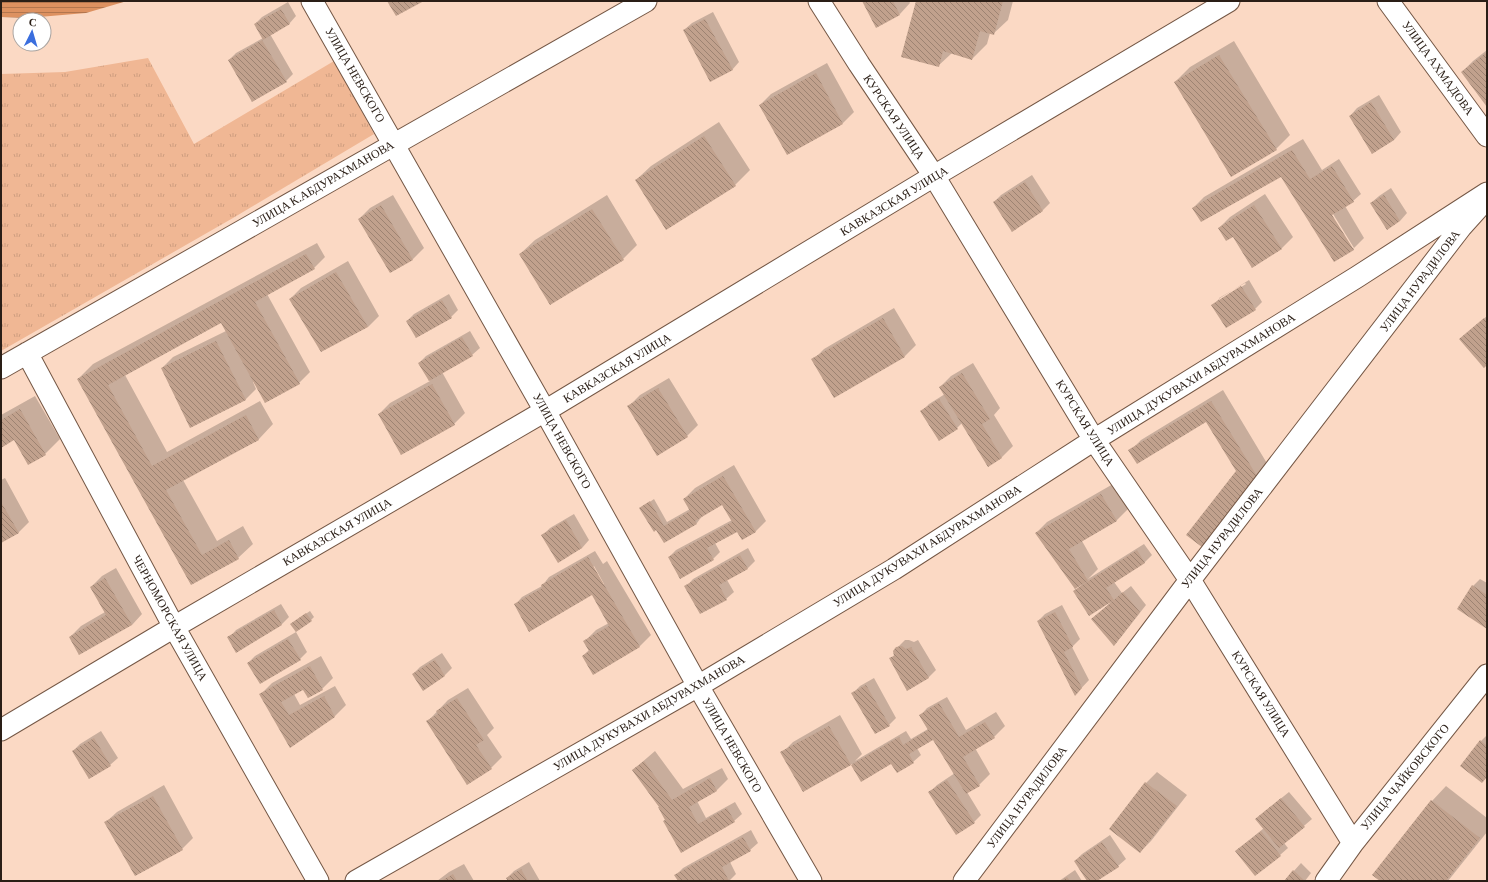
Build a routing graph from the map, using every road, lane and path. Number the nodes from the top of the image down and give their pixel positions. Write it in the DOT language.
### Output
graph roads {
  1 [pos="312,1"];
  2 [pos="646,1"];
  3 [pos="819,1"];
  4 [pos="1229,1"];
  5 [pos="1388,1"];
  6 [pos="1487,136"];
  7 [pos="394,144"];
  8 [pos="934,176"];
  9 [pos="1487,193"];
  10 [pos="1487,200"];
  11 [pos="27,353"];
  12 [pos="1,368"];
  13 [pos="545,411"];
  14 [pos="1094,440"];
  15 [pos="1190,580"];
  16 [pos="174,627"];
  17 [pos="1487,674"];
  18 [pos="698,686"];
  19 [pos="1,730"];
  20 [pos="1353,843"];
  21 [pos="318,881"];
  22 [pos="356,881"];
  23 [pos="811,881"];
  24 [pos="964,881"];
  25 [pos="1326,881"];
  1 -- 7 [label="street, УЛИЦА НЕВСКОГО"];
  2 -- 7 [label="street, УЛИЦА К.АБДУРАХМАНОВА"];
  3 -- 8 [label="street, КУРСКАЯ УЛИЦА"];
  4 -- 8 [label="street, КАВКАЗСКАЯ УЛИЦА"];
  5 -- 6 [label="street, УЛИЦА АХМАДОВА"];
  7 -- 11 [label="street, УЛИЦА К.АБДУРАХМАНОВА"];
  7 -- 13 [label="street, УЛИЦА НЕВСКОГО"];
  8 -- 13 [label="street, КАВКАЗСКАЯ УЛИЦА"];
  8 -- 14 [label="street, КУРСКАЯ УЛИЦА"];
  9 -- 14 [label="street, УЛИЦА ДУКУВАХИ АБДУРАХМАНОВА"];
  10 -- 15 [label="street, УЛИЦА НУРАДИЛОВА"];
  11 -- 12 [label="street, УЛИЦА К.АБДУРАХМАНОВА"];
  11 -- 16 [label="street, ЧЕРНОМОРСКАЯ УЛИЦА"];
  13 -- 16 [label="street, КАВКАЗСКАЯ УЛИЦА"];
  13 -- 18 [label="street, УЛИЦА НЕВСКОГО"];
  14 -- 15 [label="street, КУРСКАЯ УЛИЦА"];
  14 -- 18 [label="street, УЛИЦА ДУКУВАХИ АБДУРАХМАНОВА"];
  15 -- 20 [label="street, КУРСКАЯ УЛИЦА"];
  15 -- 24 [label="street, УЛИЦА НУРАДИЛОВА"];
  16 -- 19 [label="street, КАВКАЗСКАЯ УЛИЦА"];
  16 -- 21 [label="street, ЧЕРНОМОРСКАЯ УЛИЦА"];
  17 -- 20 [label="street, УЛИЦА ЧАЙКОВСКОГО"];
  18 -- 22 [label="street, УЛИЦА ДУКУВАХИ АБДУРАХМАНОВА"];
  18 -- 23 [label="street, УЛИЦА НЕВСКОГО"];
  20 -- 25 [label="street, УЛИЦА ЧАЙКОВСКОГО"];
}
